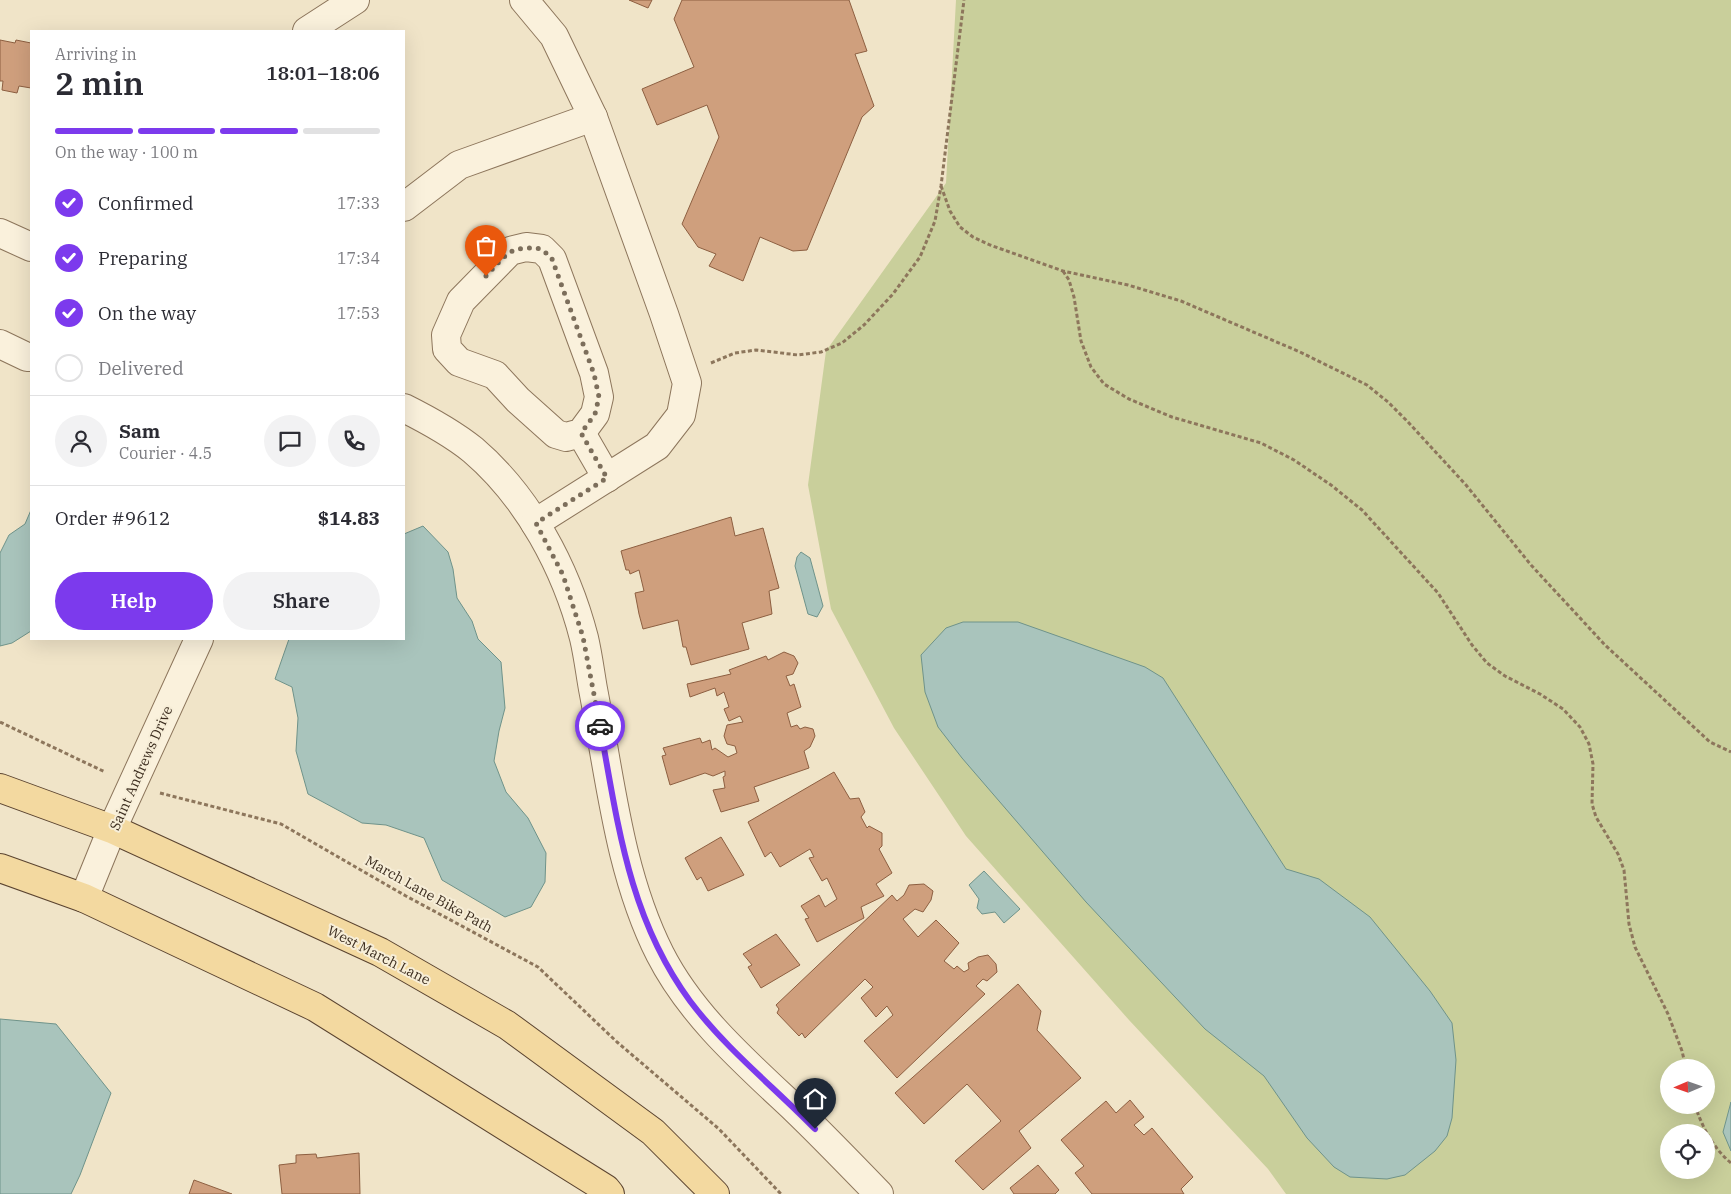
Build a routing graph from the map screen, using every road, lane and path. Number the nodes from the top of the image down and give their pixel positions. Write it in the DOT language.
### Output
graph roads {
  1 [pos="355,0"];
  2 [pos="524,0"];
  3 [pos="964,0"];
  4 [pos="309,30"];
  5 [pos="593,117"];
  6 [pos="941,186"];
  7 [pos="405,206"];
  8 [pos="0,233"];
  9 [pos="30,247"];
  10 [pos="1063,271"];
  11 [pos="0,344"];
  12 [pos="30,358"];
  13 [pos="684,374"];
  14 [pos="405,408"];
  15 [pos="581,433"];
  16 [pos="607,478"];
  17 [pos="536,523"];
  18 [pos="199,640"];
  19 [pos="0,722"];
  20 [pos="1731,752"];
  21 [pos="133,785"];
  22 [pos="0,788"];
  23 [pos="112,829"];
  24 [pos="0,868"];
  25 [pos="84,898"];
  26 [pos="1684,1059"];
  27 [pos="1698,1114"];
  28 [pos="1731,1163"];
  29 [pos="610,1194"];
  30 [pos="715,1194"];
  31 [pos="781,1194"];
  32 [pos="879,1194"];
  1 -- 4 [label="street"];
  2 -- 5 [label="street"];
  3 -- 6 [label="path"];
  5 -- 7 [label="street"];
  5 -- 13 [label="street"];
  6 -- 10 [label="path"];
  6 -- 13 [label="path"];
  8 -- 9 [label="street"];
  10 -- 20 [label="path"];
  10 -- 26 [label="path"];
  11 -- 12 [label="street"];
  13 -- 16 [label="street"];
  14 -- 17 [label="street"];
  15 -- 15 [label="street"];
  15 -- 16 [label="street"];
  16 -- 17 [label="street"];
  17 -- 32 [label="street"];
  18 -- 21 [label="street, Saint Andrews Drive"];
  19 -- 21 [label="path, March Lane Bike Path"];
  21 -- 23 [label="street, Saint Andrews Drive"];
  21 -- 31 [label="path, March Lane Bike Path"];
  22 -- 23 [label="main road, West March Lane"];
  23 -- 25 [label="street, Saint Andrews Drive"];
  23 -- 30 [label="main road, West March Lane"];
  24 -- 25 [label="main road"];
  25 -- 29 [label="main road"];
  27 -- 28 [label="path"];
}
